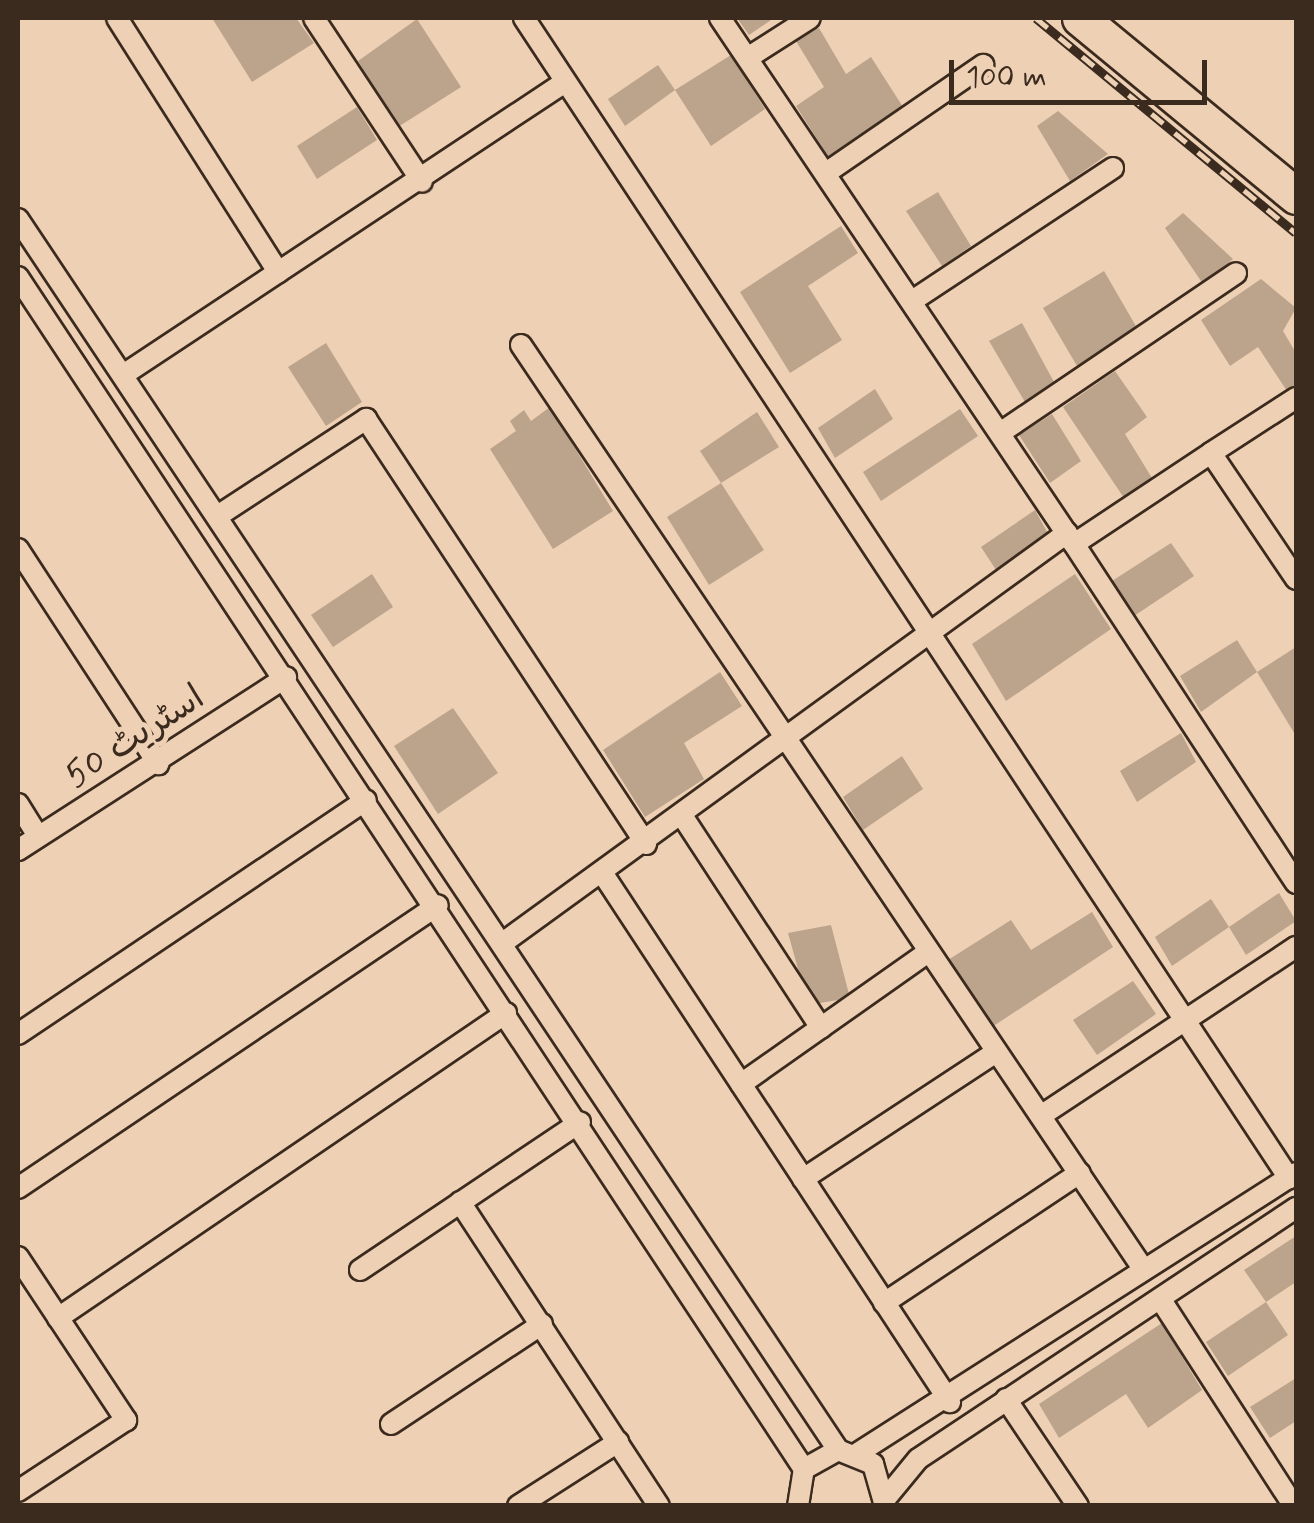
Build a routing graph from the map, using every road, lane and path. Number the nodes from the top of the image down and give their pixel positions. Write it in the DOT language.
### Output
graph roads {
  1 [pos="117,18"];
  2 [pos="314,18"];
  3 [pos="524,18"];
  4 [pos="720,18"];
  5 [pos="810,18"];
  6 [pos="1080,18"];
  7 [pos="749,57"];
  8 [pos="984,65"];
  9 [pos="565,82"];
  10 [pos="1113,168"];
  11 [pos="826,172"];
  12 [pos="422,182"];
  13 [pos="1296,196"];
  14 [pos="18,218"];
  15 [pos="278,272"];
  16 [pos="1236,273"];
  17 [pos="18,277"];
  18 [pos="912,300"];
  19 [pos="521,345"];
  20 [pos="126,373"];
  21 [pos="1296,398"];
  22 [pos="1000,433"];
  23 [pos="1211,453"];
  24 [pos="219,515"];
  25 [pos="1070,539"];
  26 [pos="18,549"];
  27 [pos="1296,579"];
  28 [pos="928,634"];
  29 [pos="286,677"];
  30 [pos="358,725"];
  31 [pos="781,740"];
  32 [pos="329,745"];
  33 [pos="158,764"];
  34 [pos="366,800"];
  35 [pos="18,804"];
  36 [pos="684,817"];
  37 [pos="38,836"];
  38 [pos="646,844"];
  39 [pos="18,850"];
  40 [pos="603,874"];
  41 [pos="1296,883"];
  42 [pos="438,906"];
  43 [pos="504,942"];
  44 [pos="1296,947"];
  45 [pos="927,953"];
  46 [pos="506,1012"];
  47 [pos="1186,1022"];
  48 [pos="821,1028"];
  49 [pos="18,1034"];
  50 [pos="995,1052"];
  51 [pos="741,1084"];
  52 [pos="1042,1115"];
  53 [pos="580,1122"];
  54 [pos="1080,1173"];
  55 [pos="1293,1176"];
  56 [pos="803,1179"];
  57 [pos="18,1188"];
  58 [pos="460,1202"];
  59 [pos="1296,1208"];
  60 [pos="18,1257"];
  61 [pos="360,1270"];
  62 [pos="1144,1270"];
  63 [pos="1160,1300"];
  64 [pos="884,1303"];
  65 [pos="58,1318"];
  66 [pos="542,1324"];
  67 [pos="1006,1399"];
  68 [pos="950,1402"];
  69 [pos="391,1424"];
  70 [pos="618,1442"];
  71 [pos="848,1452"];
  72 [pos="19,1488"];
  73 [pos="796,1492"];
  74 [pos="884,1502"];
  75 [pos="518,1506"];
  76 [pos="659,1506"];
  77 [pos="1078,1506"];
  78 [pos="1294,1506"];
  1 -- 15 [label="street"];
  2 -- 12 [label="street"];
  3 -- 9 [label="street"];
  4 -- 7 [label="street"];
  5 -- 7 [label="street"];
  6 -- 13 [label="highway"];
  7 -- 11 [label="street"];
  8 -- 11 [label="street"];
  9 -- 12 [label="street"];
  9 -- 28 [label="street"];
  10 -- 18 [label="street"];
  11 -- 18 [label="street"];
  12 -- 15 [label="street"];
  14 -- 20 [label="street"];
  15 -- 20 [label="street"];
  16 -- 22 [label="street"];
  17 -- 29 [label="street"];
  18 -- 22 [label="street"];
  19 -- 31 [label="street"];
  20 -- 24 [label="street"];
  21 -- 23 [label="street"];
  22 -- 25 [label="street"];
  23 -- 25 [label="street"];
  23 -- 27 [label="street"];
  24 -- 30 [label="street"];
  24 -- 38 [label="street"];
  25 -- 28 [label="street"];
  25 -- 41 [label="street"];
  26 -- 33 [label="street"];
  28 -- 31 [label="street"];
  28 -- 47 [label="street"];
  29 -- 32 [label="street"];
  29 -- 33 [label="street, اسٹریٹ 50"];
  30 -- 32 [label="street"];
  30 -- 43 [label="street"];
  31 -- 36 [label="street"];
  31 -- 45 [label="street"];
  32 -- 34 [label="street"];
  33 -- 37 [label="street, اسٹریٹ 50"];
  34 -- 42 [label="street"];
  34 -- 49 [label="street"];
  35 -- 37 [label="street"];
  36 -- 38 [label="street"];
  36 -- 48 [label="street"];
  37 -- 39 [label="street, اسٹریٹ 50"];
  38 -- 40 [label="street"];
  40 -- 43 [label="street"];
  40 -- 51 [label="street"];
  42 -- 46 [label="street"];
  42 -- 57 [label="street"];
  43 -- 71 [label="street"];
  44 -- 47 [label="street"];
  45 -- 48 [label="street"];
  45 -- 50 [label="street"];
  46 -- 53 [label="street"];
  46 -- 65 [label="street"];
  47 -- 52 [label="street"];
  47 -- 55 [label="street"];
  48 -- 51 [label="street"];
  50 -- 52 [label="street"];
  50 -- 56 [label="street"];
  51 -- 56 [label="street"];
  52 -- 54 [label="street"];
  53 -- 58 [label="street"];
  53 -- 73 [label="street"];
  54 -- 62 [label="street"];
  54 -- 64 [label="street"];
  55 -- 62 [label="street"];
  56 -- 64 [label="street"];
  58 -- 61 [label="street"];
  58 -- 66 [label="street"];
  59 -- 63 [label="street"];
  60 -- 65 [label="street"];
  62 -- 68 [label="street"];
  63 -- 67 [label="street"];
  63 -- 78 [label="street"];
  64 -- 68 [label="street"];
  65 -- 72 [label="street"];
  66 -- 69 [label="street"];
  66 -- 70 [label="street"];
  67 -- 74 [label="street"];
  67 -- 77 [label="street"];
  68 -- 71 [label="street"];
  70 -- 75 [label="street"];
  70 -- 76 [label="street"];
  71 -- 73 [label="street"];
  71 -- 74 [label="street"];
}
